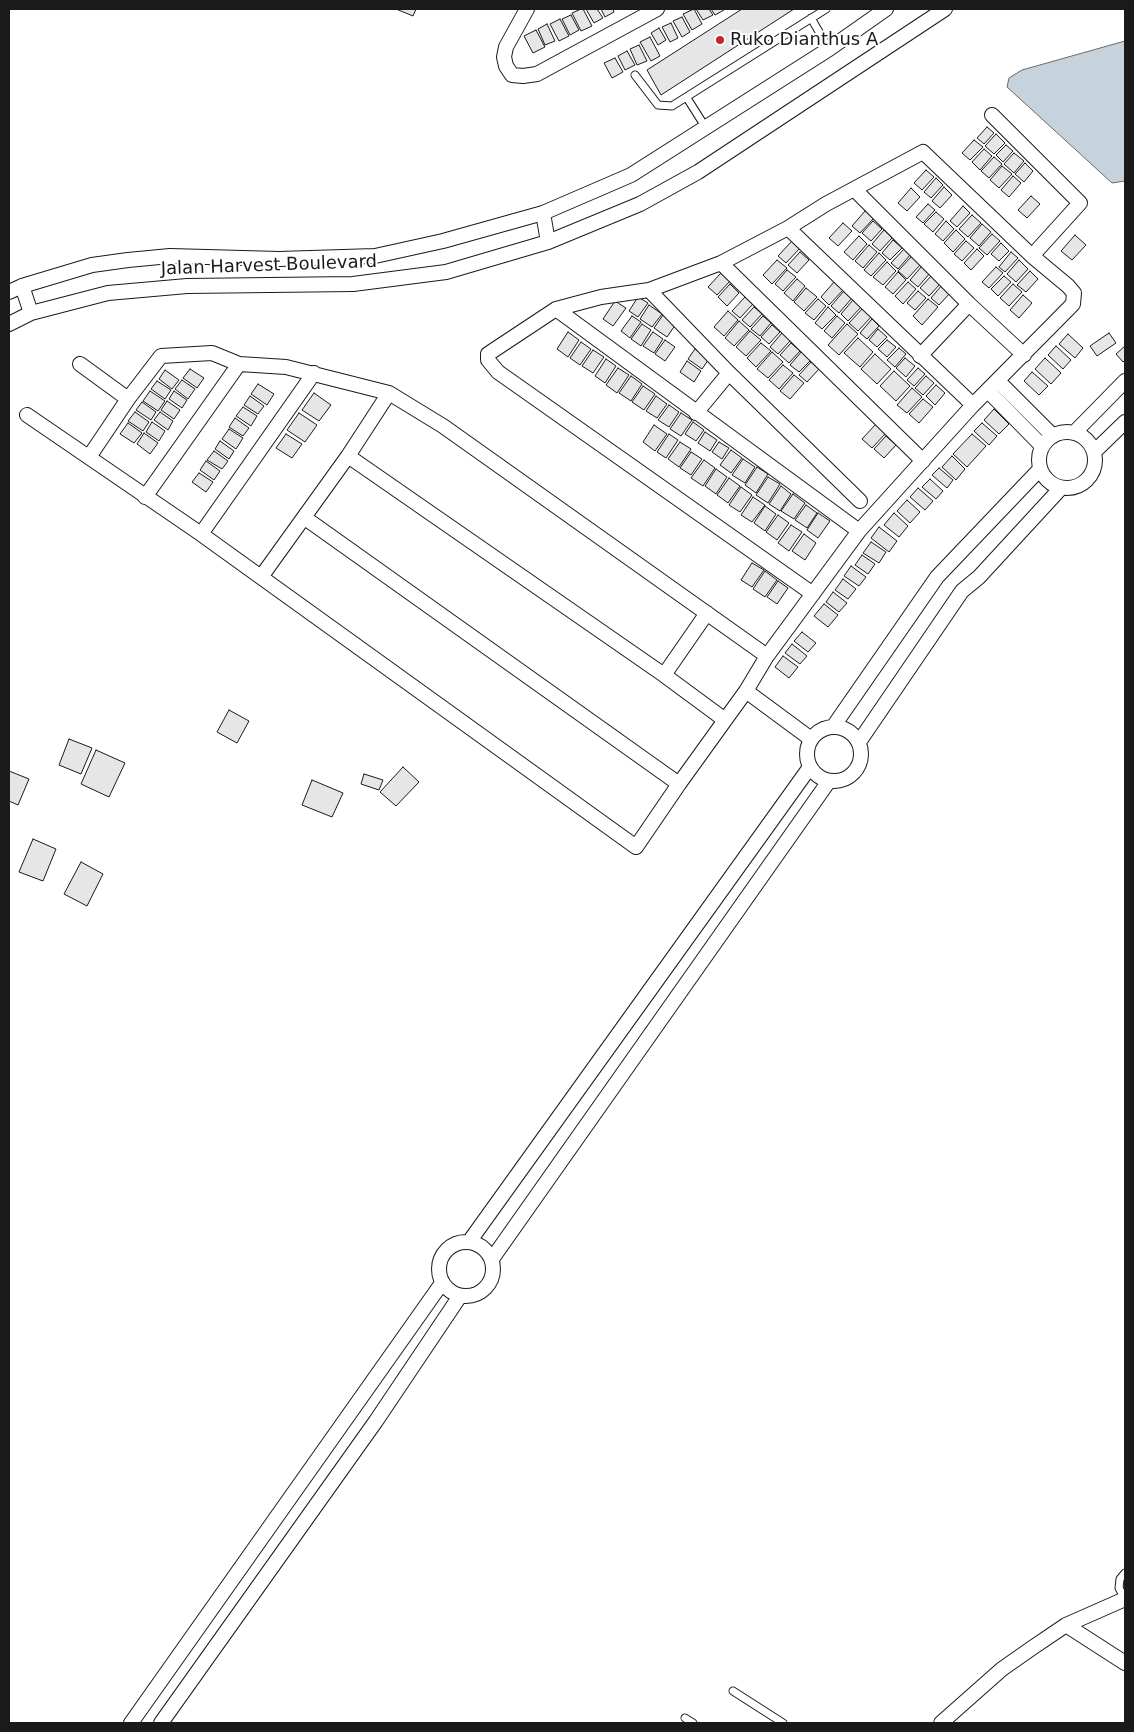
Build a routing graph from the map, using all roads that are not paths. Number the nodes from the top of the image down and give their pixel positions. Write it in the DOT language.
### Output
graph roads {
  1 [pos="527,9"];
  2 [pos="657,9"];
  3 [pos="826,9"];
  4 [pos="886,9"];
  5 [pos="945,9"];
  6 [pos="811,18"];
  7 [pos="829,49"];
  8 [pos="635,75"];
  9 [pos="687,98"];
  10 [pos="992,115"];
  11 [pos="706,128"];
  12 [pos="854,189"];
  13 [pos="543,213"];
  14 [pos="788,228"];
  15 [pos="548,242"];
  16 [pos="1032,256"];
  17 [pos="721,263"];
  18 [pos="22,286"];
  19 [pos="649,290"];
  20 [pos="9,292"];
  21 [pos="969,304"];
  22 [pos="556,309"];
  23 [pos="31,313"];
  24 [pos="9,324"];
  25 [pos="1024,355"];
  26 [pos="920,356"];
  27 [pos="80,364"];
  28 [pos="239,364"];
  29 [pos="314,373"];
  30 [pos="729,374"];
  31 [pos="1125,381"];
  32 [pos="993,386"];
  33 [pos="390,392"];
  34 [pos="128,399"];
  35 [pos="972,405"];
  36 [pos="696,413"];
  37 [pos="27,414"];
  38 [pos="1125,422"];
  39 [pos="1074,433"];
  40 [pos="1052,436"];
  41 [pos="1042,446"];
  42 [pos="1094,452"];
  43 [pos="348,456"];
  44 [pos="89,457"];
  45 [pos="923,461"];
  46 [pos="1040,469"];
  47 [pos="1061,488"];
  48 [pos="145,497"];
  49 [pos="860,501"];
  50 [pos="305,518"];
  51 [pos="859,531"];
  52 [pos="201,534"];
  53 [pos="261,577"];
  54 [pos="813,594"];
  55 [pos="707,613"];
  56 [pos="767,656"];
  57 [pos="664,675"];
  58 [pos="746,691"];
  59 [pos="725,720"];
  60 [pos="833,727"];
  61 [pos="811,739"];
  62 [pos="859,742"];
  63 [pos="810,767"];
  64 [pos="829,781"];
  65 [pos="679,784"];
  66 [pos="469,1242"];
  67 [pos="492,1259"];
  68 [pos="442,1282"];
  69 [pos="460,1296"];
  70 [pos="1125,1573"];
  71 [pos="1125,1599"];
  72 [pos="1066,1625"];
  73 [pos="1125,1663"];
  74 [pos="733,1691"];
  75 [pos="685,1718"];
  76 [pos="131,1723"];
  77 [pos="161,1723"];
  78 [pos="693,1723"];
  79 [pos="783,1723"];
  80 [pos="941,1723"];
  1 -- 2 [label="street"];
  3 -- 6 [label="lane"];
  4 -- 7 [label="street, Jalan Harvest Boulevard"];
  5 -- 15 [label="street, Jalan Harvest Boulevard"];
  6 -- 7 [label="lane"];
  6 -- 9 [label="lane"];
  7 -- 11 [label="street, Jalan Harvest Boulevard"];
  8 -- 9 [label="lane"];
  9 -- 11 [label="lane"];
  10 -- 16 [label="street"];
  11 -- 13 [label="street, Jalan Harvest Boulevard"];
  12 -- 14 [label="street"];
  12 -- 16 [label="street"];
  12 -- 21 [label="street"];
  13 -- 15 [label="street"];
  13 -- 18 [label="street, Jalan Harvest Boulevard"];
  14 -- 17 [label="street"];
  14 -- 26 [label="street"];
  15 -- 23 [label="street, Jalan Harvest Boulevard"];
  16 -- 25 [label="street"];
  17 -- 19 [label="street"];
  17 -- 45 [label="street"];
  18 -- 20 [label="street, Jalan Harvest Boulevard"];
  18 -- 23 [label="street"];
  19 -- 22 [label="street"];
  19 -- 30 [label="street"];
  21 -- 25 [label="street"];
  21 -- 26 [label="street"];
  22 -- 36 [label="street"];
  22 -- 54 [label="street"];
  23 -- 24 [label="street, Jalan Harvest Boulevard"];
  25 -- 32 [label="street"];
  26 -- 35 [label="street"];
  27 -- 34 [label="street"];
  28 -- 29 [label="street"];
  28 -- 34 [label="street"];
  28 -- 48 [label="street"];
  29 -- 33 [label="street"];
  29 -- 52 [label="street"];
  30 -- 36 [label="street"];
  30 -- 49 [label="street"];
  31 -- 39 [label="street"];
  32 -- 35 [label="street"];
  32 -- 40 [label="street"];
  32 -- 41 [label="street"];
  33 -- 43 [label="street"];
  33 -- 55 [label="street"];
  34 -- 44 [label="street"];
  35 -- 45 [label="street"];
  36 -- 51 [label="street"];
  37 -- 44 [label="street"];
  38 -- 42 [label="street"];
  39 -- 40 [label="street"];
  39 -- 42 [label="street"];
  40 -- 41 [label="street"];
  41 -- 46 [label="street"];
  42 -- 47 [label="street"];
  43 -- 50 [label="street"];
  43 -- 57 [label="street"];
  44 -- 48 [label="street"];
  45 -- 51 [label="street"];
  46 -- 47 [label="street"];
  46 -- 60 [label="street"];
  47 -- 62 [label="street"];
  48 -- 52 [label="street"];
  50 -- 53 [label="street"];
  50 -- 65 [label="street"];
  51 -- 54 [label="street"];
  52 -- 53 [label="street"];
  53 -- 65 [label="street"];
  54 -- 56 [label="street"];
  55 -- 56 [label="street"];
  55 -- 57 [label="street"];
  56 -- 58 [label="street"];
  57 -- 59 [label="street"];
  58 -- 59 [label="street"];
  58 -- 61 [label="street"];
  59 -- 65 [label="street"];
  60 -- 61 [label="street"];
  60 -- 62 [label="street"];
  61 -- 63 [label="street"];
  62 -- 64 [label="street"];
  63 -- 64 [label="street"];
  63 -- 66 [label="street"];
  64 -- 67 [label="street"];
  66 -- 67 [label="street"];
  66 -- 68 [label="street"];
  67 -- 69 [label="street"];
  68 -- 69 [label="street"];
  68 -- 76 [label="street"];
  69 -- 77 [label="street"];
  70 -- 71 [label="lane"];
  71 -- 72 [label="street"];
  72 -- 73 [label="street"];
  72 -- 80 [label="street"];
  74 -- 79 [label="lane"];
  75 -- 78 [label="lane"];
}
